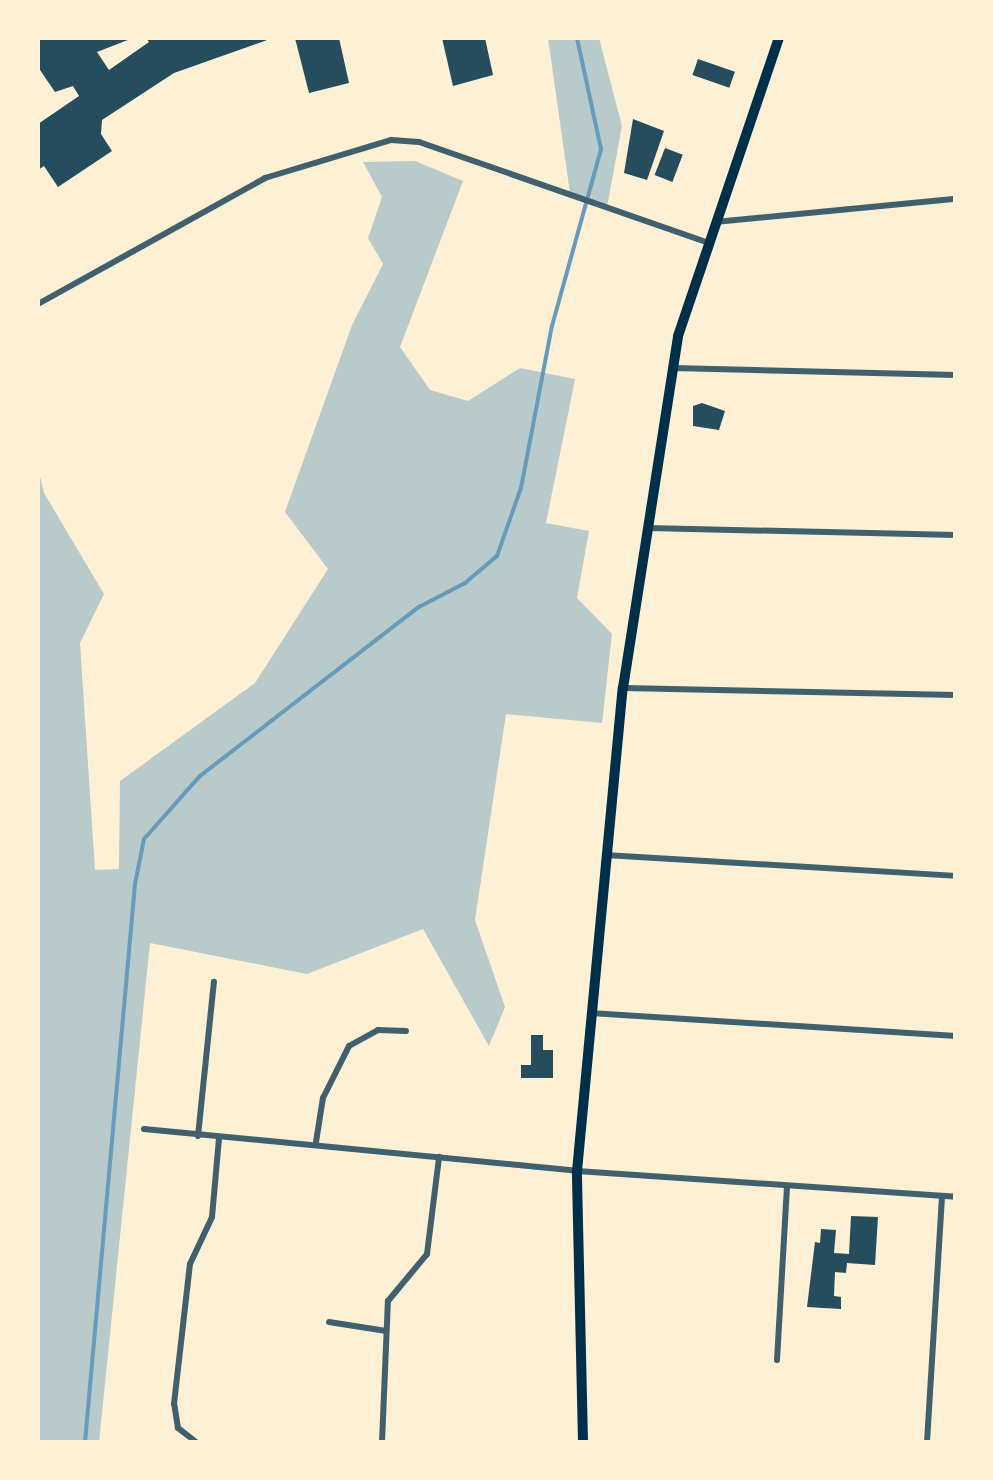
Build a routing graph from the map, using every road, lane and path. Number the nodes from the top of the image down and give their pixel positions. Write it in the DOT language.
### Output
graph roads {
  1 [pos="779,38"];
  2 [pos="956,199"];
  3 [pos="714,222"];
  4 [pos="706,242"];
  5 [pos="38,304"];
  6 [pos="672,368"];
  7 [pos="956,375"];
  8 [pos="646,528"];
  9 [pos="956,535"];
  10 [pos="623,688"];
  11 [pos="956,695"];
  12 [pos="604,854"];
  13 [pos="956,876"];
  14 [pos="214,982"];
  15 [pos="589,1013"];
  16 [pos="406,1031"];
  17 [pos="956,1036"];
  18 [pos="144,1129"];
  19 [pos="198,1136"];
  20 [pos="218,1138"];
  21 [pos="316,1142"];
  22 [pos="438,1157"];
  23 [pos="576,1171"];
  24 [pos="787,1186"];
  25 [pos="942,1196"];
  26 [pos="956,1196"];
  27 [pos="328,1322"];
  28 [pos="386,1331"];
  29 [pos="776,1360"];
  30 [pos="196,1442"];
  31 [pos="382,1442"];
  32 [pos="583,1442"];
  33 [pos="927,1442"];
  1 -- 3 [label="main road"];
  2 -- 3 [label="street"];
  3 -- 4 [label="main road"];
  4 -- 5 [label="street"];
  4 -- 6 [label="main road"];
  6 -- 7 [label="street"];
  6 -- 8 [label="main road"];
  8 -- 9 [label="street"];
  8 -- 10 [label="main road"];
  10 -- 11 [label="street"];
  10 -- 12 [label="main road"];
  12 -- 13 [label="street"];
  12 -- 15 [label="main road"];
  14 -- 19 [label="street"];
  15 -- 17 [label="street"];
  15 -- 23 [label="main road"];
  16 -- 21 [label="street"];
  18 -- 19 [label="street"];
  19 -- 20 [label="street"];
  20 -- 21 [label="street"];
  20 -- 30 [label="street"];
  21 -- 22 [label="street"];
  22 -- 23 [label="street"];
  22 -- 28 [label="street"];
  23 -- 24 [label="street"];
  23 -- 32 [label="main road"];
  24 -- 25 [label="street"];
  24 -- 29 [label="street"];
  25 -- 26 [label="street"];
  25 -- 33 [label="street"];
  27 -- 28 [label="street"];
  28 -- 31 [label="street"];
}
